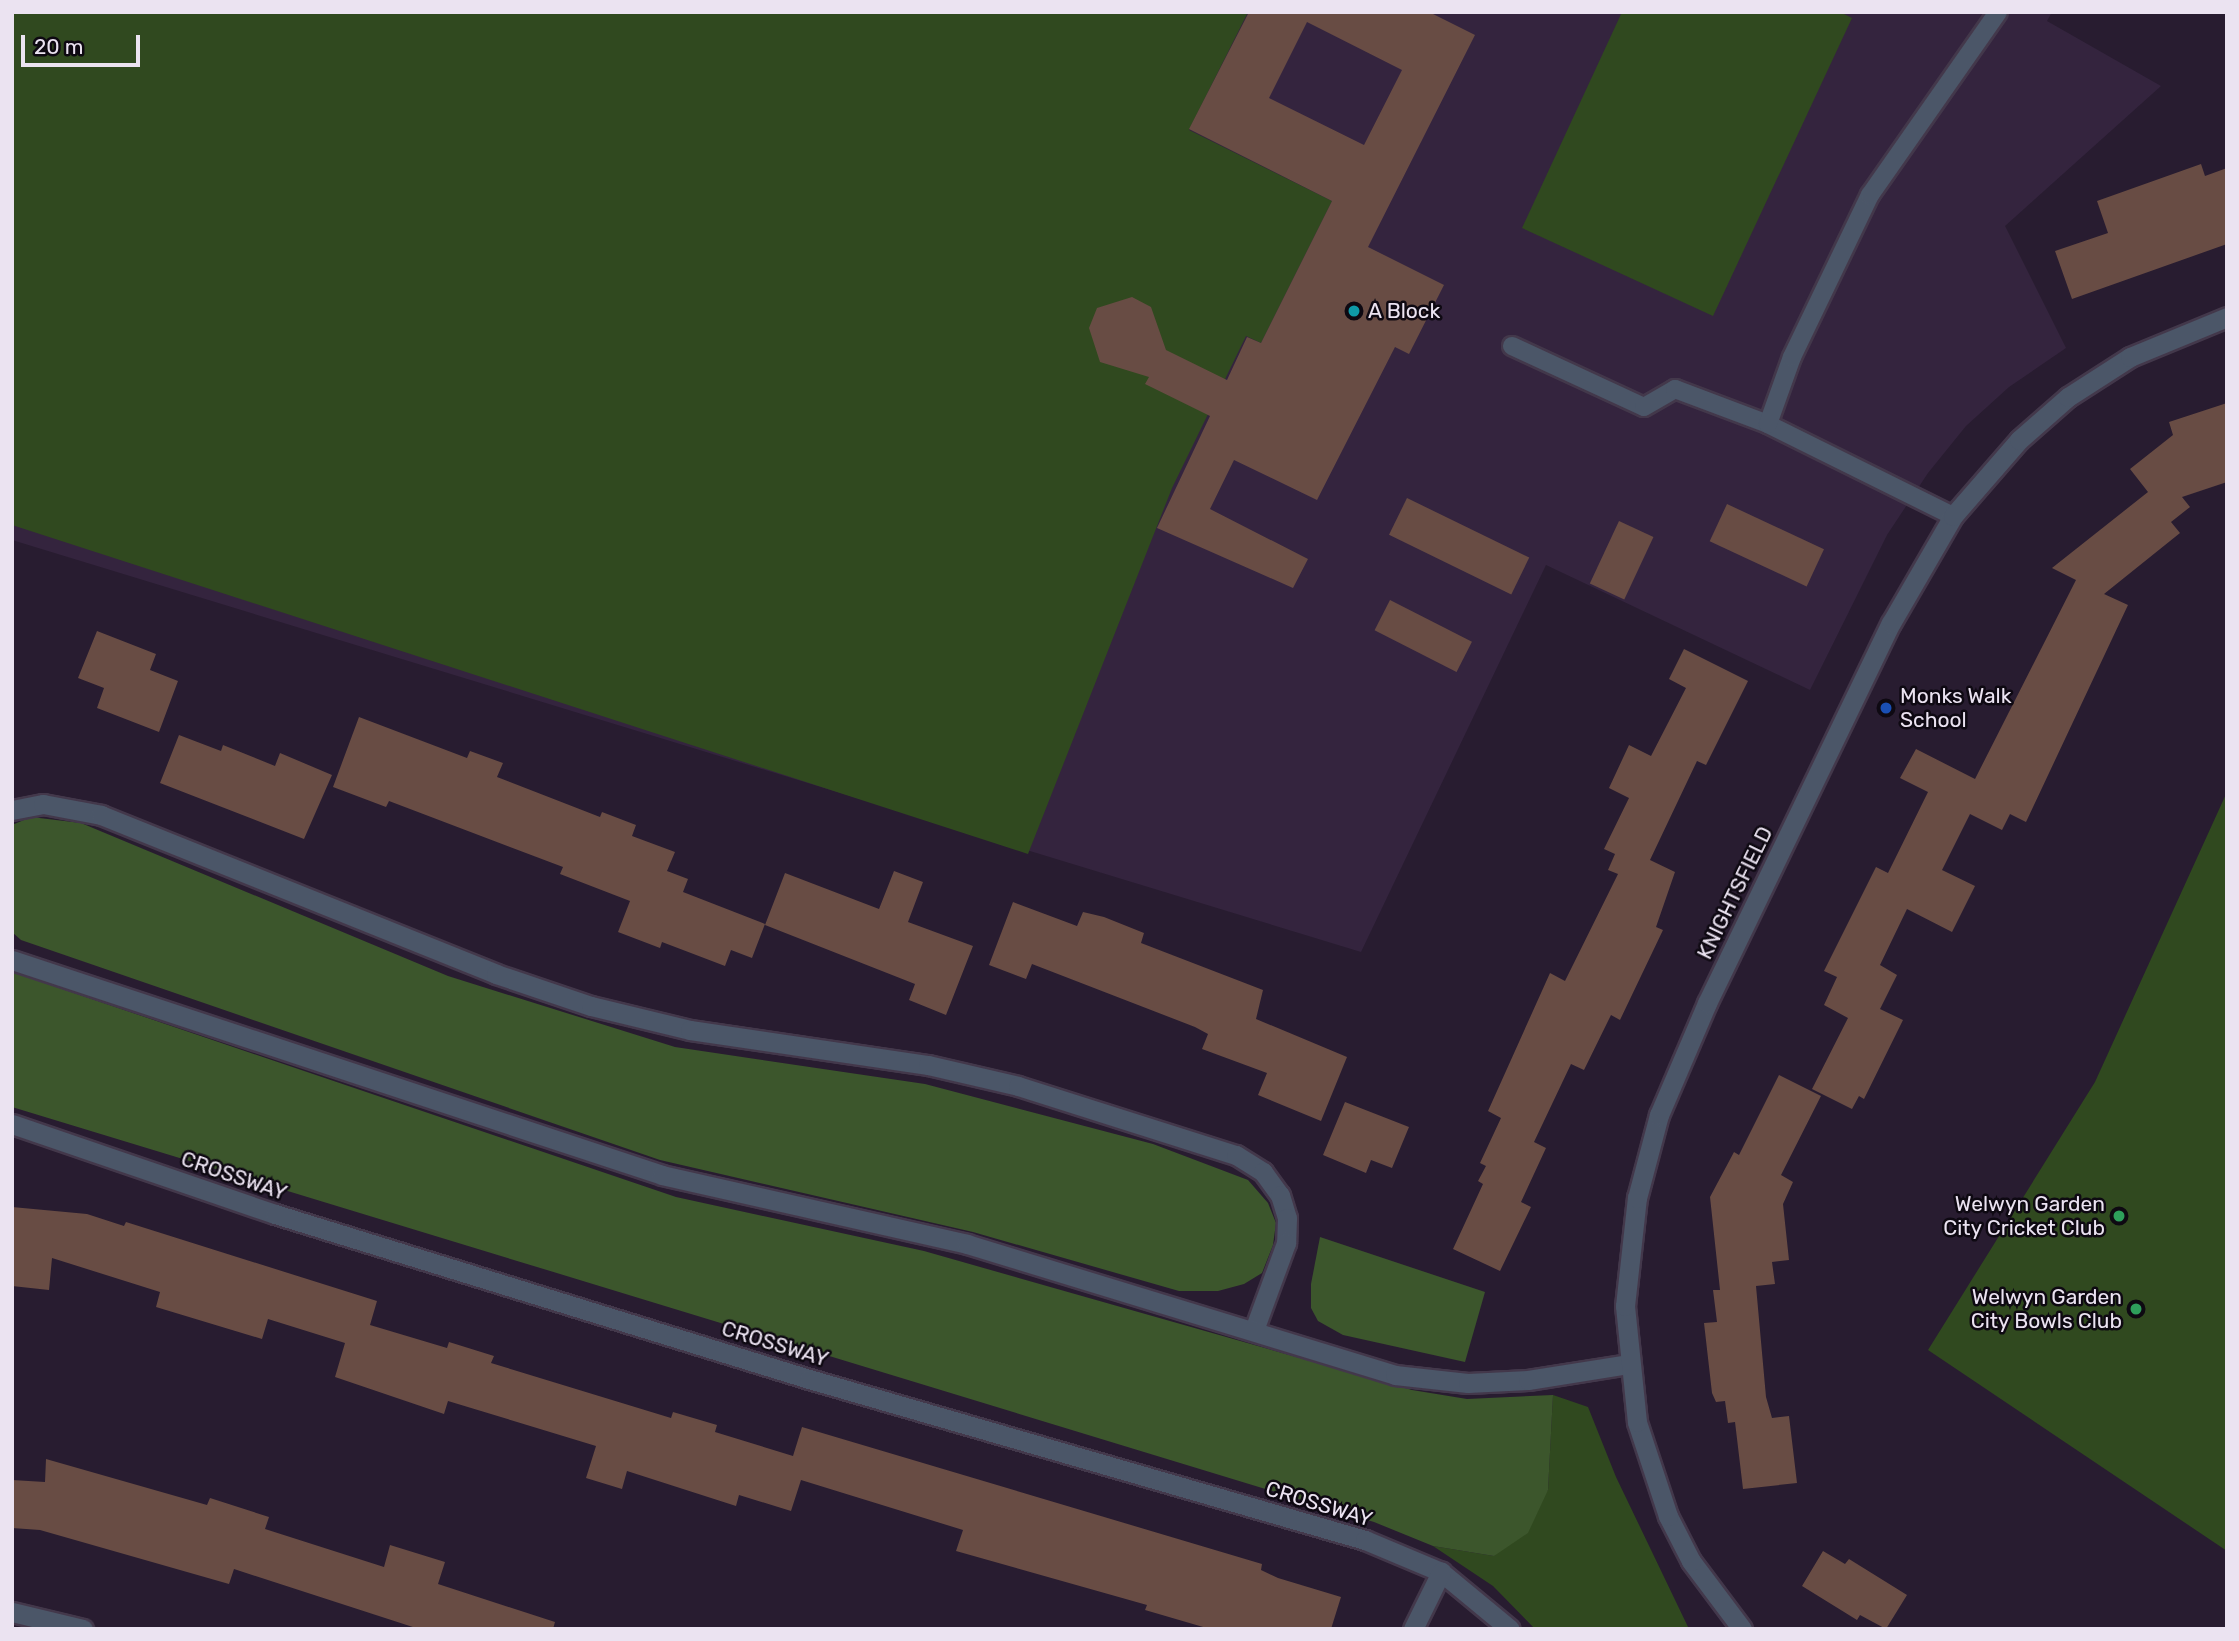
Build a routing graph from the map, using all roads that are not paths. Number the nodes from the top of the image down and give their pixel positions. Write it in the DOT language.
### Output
graph roads {
  1 [pos="1998,12"];
  2 [pos="2227,317"];
  3 [pos="1512,346"];
  4 [pos="1768,424"];
  5 [pos="1953,516"];
  6 [pos="12,810"];
  7 [pos="12,961"];
  8 [pos="12,1124"];
  9 [pos="1254,1330"];
  10 [pos="1628,1364"];
  11 [pos="1441,1572"];
  12 [pos="12,1612"];
  13 [pos="83,1629"];
  14 [pos="1413,1629"];
  15 [pos="1510,1629"];
  16 [pos="1742,1629"];
  1 -- 4 [label="lane"];
  2 -- 5 [label="street, KNIGHTSFIELD"];
  3 -- 4 [label="lane"];
  4 -- 5 [label="lane"];
  5 -- 10 [label="street, KNIGHTSFIELD"];
  6 -- 9 [label="street"];
  7 -- 9 [label="street"];
  8 -- 11 [label="street, CROSSWAY"];
  9 -- 10 [label="street"];
  10 -- 16 [label="street, KNIGHTSFIELD"];
  11 -- 14 [label="street"];
  11 -- 15 [label="street, CROSSWAY"];
  12 -- 13 [label="street"];
}
